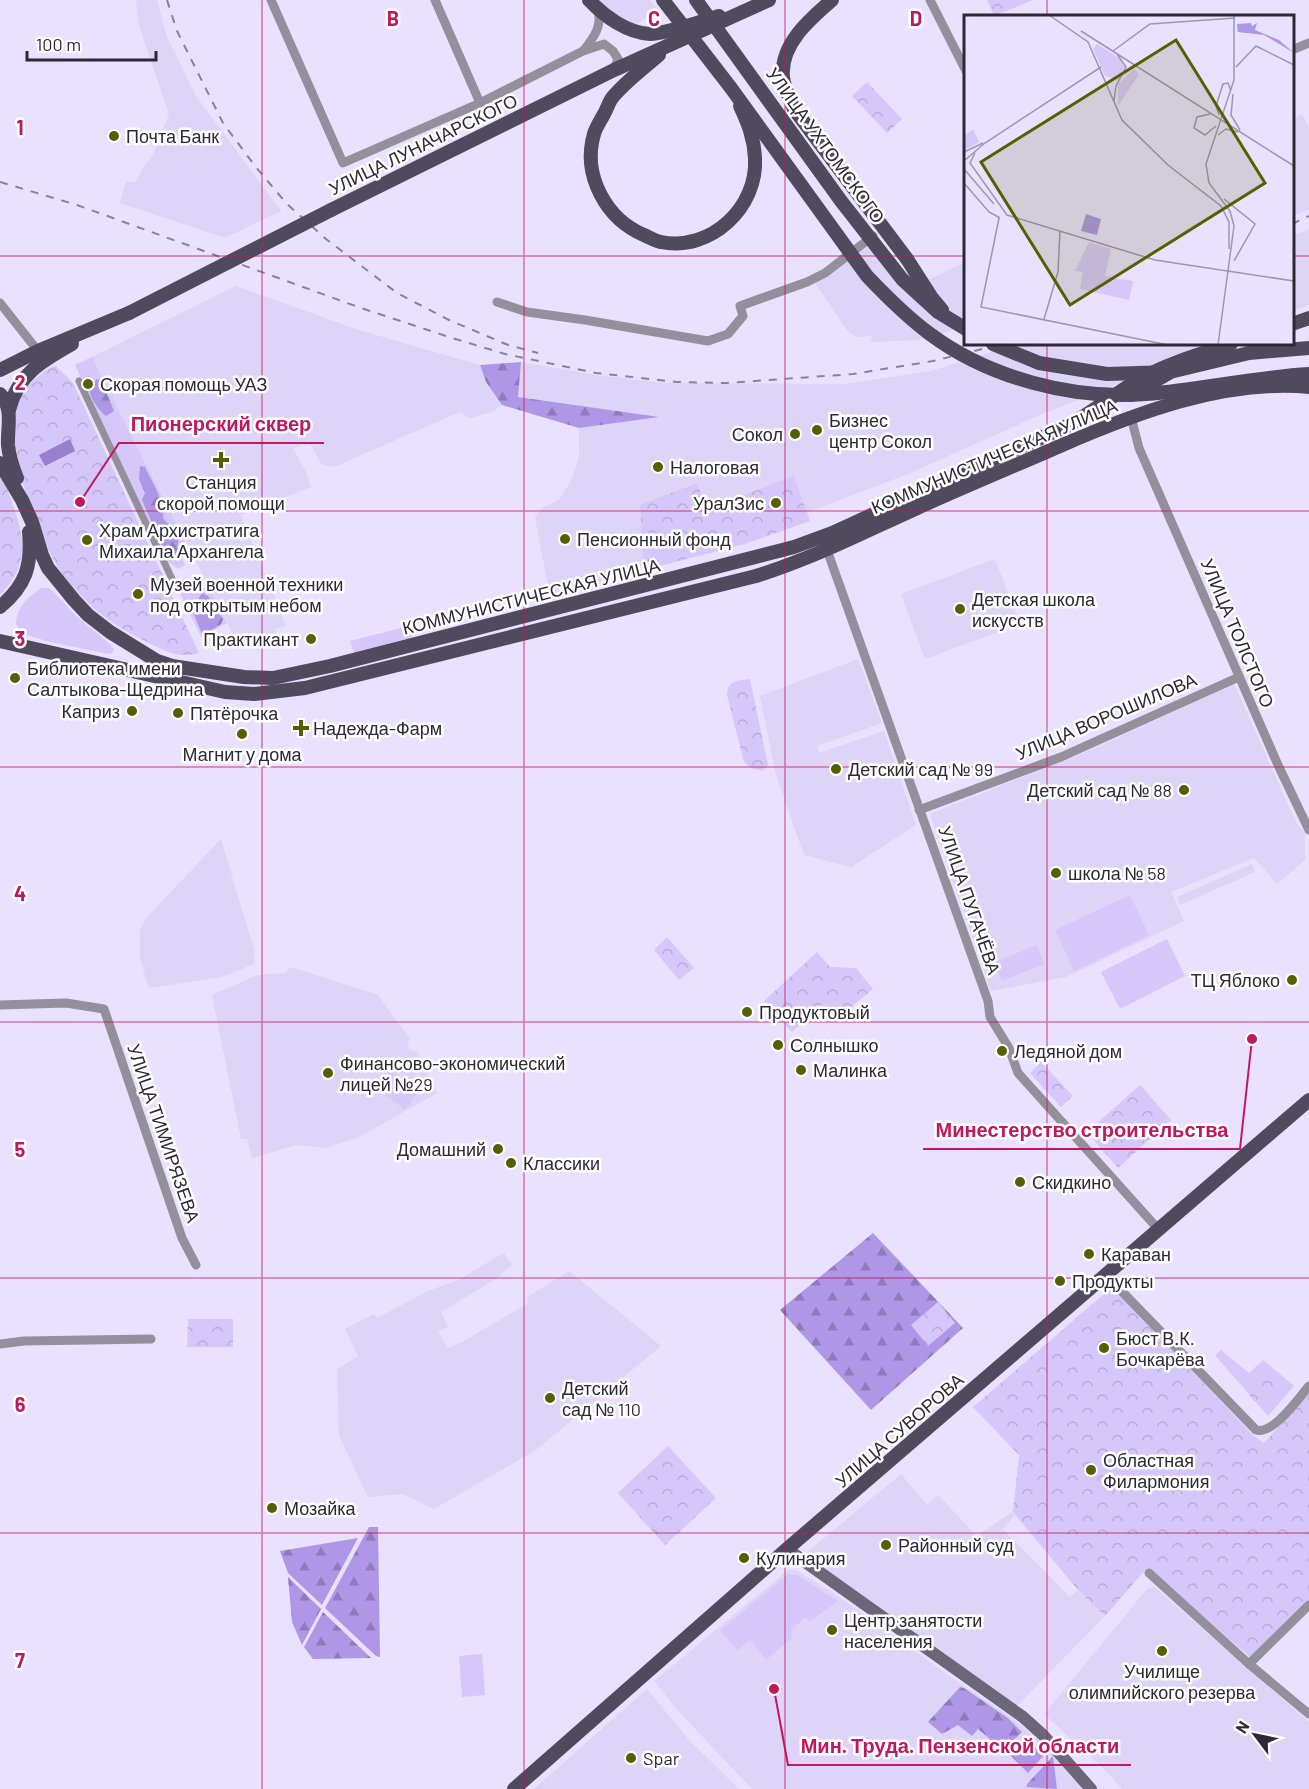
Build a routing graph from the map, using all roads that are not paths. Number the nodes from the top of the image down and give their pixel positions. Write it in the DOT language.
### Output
graph roads {
  1 [pos="271,0"];
  2 [pos="435,0"];
  3 [pos="663,0"];
  4 [pos="696,0"];
  5 [pos="770,0"];
  6 [pos="832,0"];
  7 [pos="930,0"];
  8 [pos="593,4"];
  9 [pos="755,6"];
  10 [pos="718,24"];
  11 [pos="1309,43"];
  12 [pos="670,46"];
  13 [pos="1294,50"];
  14 [pos="583,51"];
  15 [pos="964,67"];
  16 [pos="615,70"];
  17 [pos="731,88"];
  18 [pos="480,102"];
  19 [pos="497,302"];
  20 [pos="0,303"];
  21 [pos="1309,318"];
  22 [pos="1294,324"];
  23 [pos="961,327"];
  24 [pos="995,345"];
  25 [pos="1228,345"];
  26 [pos="1309,348"];
  27 [pos="1203,353"];
  28 [pos="43,354"];
  29 [pos="0,370"];
  30 [pos="1309,374"];
  31 [pos="79,381"];
  32 [pos="1309,387"];
  33 [pos="1144,389"];
  34 [pos="0,394"];
  35 [pos="9,410"];
  36 [pos="1147,411"];
  37 [pos="1131,417"];
  38 [pos="1080,419"];
  39 [pos="0,464"];
  40 [pos="22,500"];
  41 [pos="824,543"];
  42 [pos="173,581"];
  43 [pos="0,607"];
  44 [pos="0,641"];
  45 [pos="1239,677"];
  46 [pos="919,810"];
  47 [pos="1309,830"];
  48 [pos="0,1005"];
  49 [pos="1309,1100"];
  50 [pos="1159,1230"];
  51 [pos="196,1265"];
  52 [pos="1106,1275"];
  53 [pos="151,1340"];
  54 [pos="0,1344"];
  55 [pos="1309,1386"];
  56 [pos="787,1549"];
  57 [pos="1149,1573"];
  58 [pos="1309,1605"];
  59 [pos="1249,1664"];
  60 [pos="1309,1714"];
  61 [pos="514,1789"];
  62 [pos="1091,1789"];
  1 -- 18 [label="street"];
  2 -- 18 [label="street"];
  3 -- 17 [label="main road, bridge"];
  4 -- 23 [label="main road, bridge"];
  5 -- 9 [label="main road, УЛИЦА ЛУНАЧАРСКОГО"];
  6 -- 23 [label="main road, bridge"];
  7 -- 15 [label="street"];
  8 -- 9 [label="main road"];
  8 -- 14 [label="street"];
  9 -- 10 [label="main road, УЛИЦА ЛУНАЧАРСКОГО"];
  10 -- 12 [label="main road, УЛИЦА ЛУНАЧАРСКОГО"];
  10 -- 19 [label="street, УЛИЦА УХТОМСКОГО"];
  11 -- 13 [label="street"];
  12 -- 16 [label="main road, УЛИЦА ЛУНАЧАРСКОГО"];
  12 -- 17 [label="main road, bridge"];
  14 -- 16 [label="street"];
  14 -- 18 [label="street"];
  16 -- 28 [label="main road, УЛИЦА ЛУНАЧАРСКОГО, bridge"];
  17 -- 30 [label="main road, bridge"];
  20 -- 28 [label="street"];
  21 -- 22 [label="main road"];
  24 -- 26 [label="main road, bridge"];
  25 -- 27 [label="main road, КОММУНИСТИЧЕСКАЯ УЛИЦА"];
  27 -- 33 [label="main road"];
  27 -- 38 [label="main road, КОММУНИСТИЧЕСКАЯ УЛИЦА"];
  28 -- 29 [label="main road, УЛИЦА ЛУНАЧАРСКОГО"];
  28 -- 35 [label="main road, УЛИЦА ЛУНАЧАРСКОГО"];
  31 -- 42 [label="street"];
  32 -- 36 [label="main road, КОММУНИСТИЧЕСКАЯ УЛИЦА"];
  33 -- 36 [label="main road"];
  33 -- 38 [label="main road"];
  34 -- 35 [label="main road"];
  35 -- 40 [label="main road"];
  36 -- 37 [label="main road, КОММУНИСТИЧЕСКАЯ УЛИЦА"];
  37 -- 41 [label="main road, КОММУНИСТИЧЕСКАЯ УЛИЦА"];
  37 -- 45 [label="street, УЛИЦА ТОЛСТОГО"];
  38 -- 41 [label="main road, КОММУНИСТИЧЕСКАЯ УЛИЦА"];
  39 -- 40 [label="main road"];
  40 -- 41 [label="main road, КОММУНИСТИЧЕСКАЯ УЛИЦА"];
  40 -- 43 [label="main road"];
  41 -- 44 [label="main road, КОММУНИСТИЧЕСКАЯ УЛИЦА"];
  41 -- 46 [label="street, УЛИЦА ПУГАЧЁВА"];
  45 -- 46 [label="street, УЛИЦА ВОРОШИЛОВА"];
  45 -- 47 [label="street, УЛИЦА ТОЛСТОГО"];
  46 -- 50 [label="street, УЛИЦА ПУГАЧЁВА"];
  48 -- 51 [label="street, УЛИЦА ТИМИРЯЗЕВА"];
  49 -- 50 [label="main road, УЛИЦА СУВОРОВА"];
  50 -- 52 [label="main road, УЛИЦА СУВОРОВА"];
  52 -- 55 [label="street"];
  52 -- 56 [label="main road, УЛИЦА СУВОРОВА"];
  53 -- 54 [label="street"];
  56 -- 61 [label="main road, УЛИЦА СУВОРОВА"];
  56 -- 62 [label="main road"];
  57 -- 59 [label="street"];
  58 -- 59 [label="street"];
  59 -- 60 [label="street"];
}
